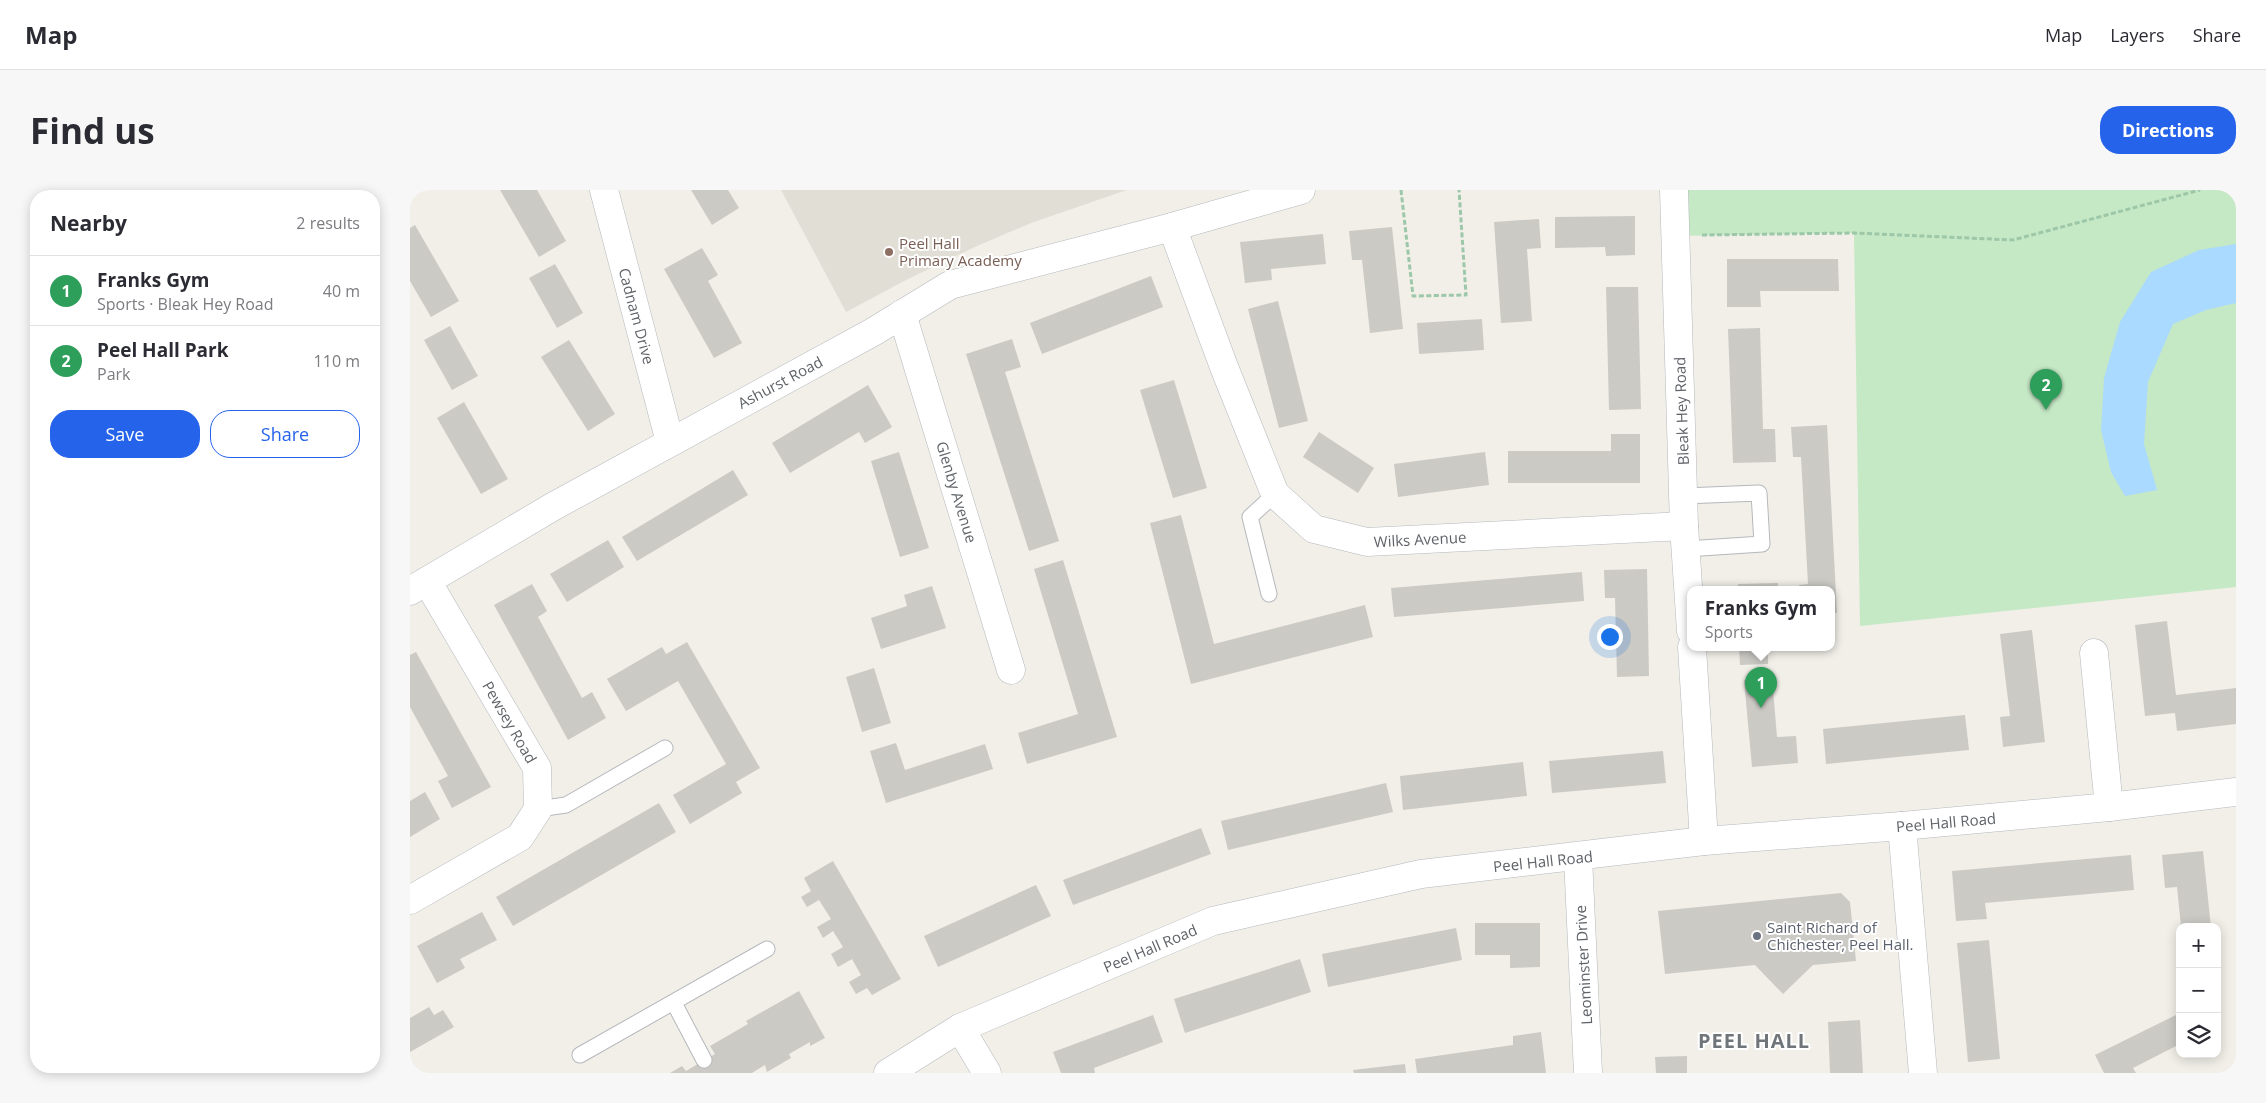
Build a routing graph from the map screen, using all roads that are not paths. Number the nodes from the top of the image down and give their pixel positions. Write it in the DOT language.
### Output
graph roads {
  1 [pos="604,190"];
  2 [pos="1300,190"];
  3 [pos="1674,190"];
  4 [pos="1172,227"];
  5 [pos="902,314"];
  6 [pos="670,442"];
  7 [pos="1275,494"];
  8 [pos="1684,496"];
  9 [pos="1685,538"];
  10 [pos="419,586"];
  11 [pos="1688,586"];
  12 [pos="1269,594"];
  13 [pos="1692,651"];
  14 [pos="2094,653"];
  15 [pos="1012,670"];
  16 [pos="665,748"];
  17 [pos="2236,792"];
  18 [pos="2109,807"];
  19 [pos="538,809"];
  20 [pos="1902,826"];
  21 [pos="1704,841"];
  22 [pos="1578,857"];
  23 [pos="410,900"];
  24 [pos="767,949"];
  25 [pos="674,1003"];
  26 [pos="960,1028"];
  27 [pos="580,1055"];
  28 [pos="704,1060"];
  29 [pos="888,1073"];
  30 [pos="987,1073"];
  31 [pos="1588,1073"];
  32 [pos="1923,1073"];
  1 -- 6 [label="street, Cadnam Drive"];
  2 -- 4 [label="street, Ashurst Road"];
  3 -- 8 [label="street, Bleak Hey Road"];
  4 -- 5 [label="street, Ashurst Road"];
  4 -- 7 [label="street, Wilks Avenue"];
  5 -- 6 [label="street, Ashurst Road"];
  5 -- 15 [label="street, Glenby Avenue"];
  6 -- 10 [label="street, Ashurst Road"];
  7 -- 9 [label="street, Wilks Avenue"];
  7 -- 12 [label="lane"];
  8 -- 9 [label="street, Bleak Hey Road"];
  8 -- 9 [label="lane"];
  9 -- 11 [label="street, Bleak Hey Road"];
  10 -- 19 [label="street, Pewsey Road"];
  13 -- 21 [label="street"];
  14 -- 18 [label="street"];
  16 -- 19 [label="lane"];
  17 -- 18 [label="street, Peel Hall Road"];
  18 -- 20 [label="street, Peel Hall Road"];
  19 -- 23 [label="street"];
  20 -- 21 [label="street, Peel Hall Road"];
  20 -- 32 [label="street"];
  21 -- 22 [label="street, Peel Hall Road"];
  22 -- 26 [label="street, Peel Hall Road"];
  22 -- 31 [label="street, Leominster Drive"];
  24 -- 25 [label="lane"];
  25 -- 27 [label="lane"];
  25 -- 28 [label="lane"];
  26 -- 29 [label="street, Peel Hall Road"];
  26 -- 30 [label="street"];
}
